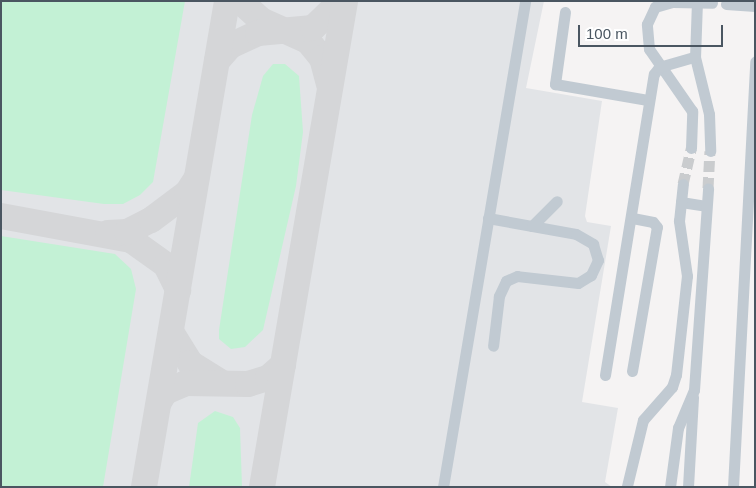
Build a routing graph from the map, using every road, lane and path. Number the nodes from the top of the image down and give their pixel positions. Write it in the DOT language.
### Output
graph roads {
  1 [pos="525,1"];
  2 [pos="697,2"];
  3 [pos="712,3"];
  4 [pos="726,4"];
  5 [pos="755,6"];
  6 [pos="565,12"];
  7 [pos="695,57"];
  8 [pos="755,62"];
  9 [pos="659,67"];
  10 [pos="648,100"];
  11 [pos="691,148"];
  12 [pos="710,152"];
  13 [pos="683,184"];
  14 [pos="708,188"];
  15 [pos="557,201"];
  16 [pos="681,202"];
  17 [pos="706,206"];
  18 [pos="488,218"];
  19 [pos="632,218"];
  20 [pos="532,226"];
  21 [pos="493,346"];
  22 [pos="632,371"];
  23 [pos="605,375"];
  24 [pos="694,390"];
  25 [pos="627,486"];
  26 [pos="443,487"];
  27 [pos="670,487"];
  28 [pos="688,487"];
  29 [pos="733,487"];
  1 -- 18 [label="street"];
  2 -- 3 [label="street"];
  2 -- 7 [label="street"];
  2 -- 9 [label="street"];
  4 -- 5 [label="street"];
  6 -- 10 [label="street"];
  7 -- 9 [label="street"];
  7 -- 12 [label="street"];
  8 -- 29 [label="street"];
  9 -- 10 [label="street"];
  9 -- 11 [label="street"];
  10 -- 19 [label="street"];
  13 -- 16 [label="street"];
  14 -- 17 [label="street"];
  15 -- 20 [label="street"];
  16 -- 17 [label="street"];
  16 -- 25 [label="street"];
  17 -- 24 [label="street"];
  18 -- 20 [label="street"];
  18 -- 26 [label="street"];
  19 -- 22 [label="street"];
  19 -- 23 [label="street"];
  20 -- 21 [label="street"];
  24 -- 27 [label="street"];
  24 -- 28 [label="street"];
}
